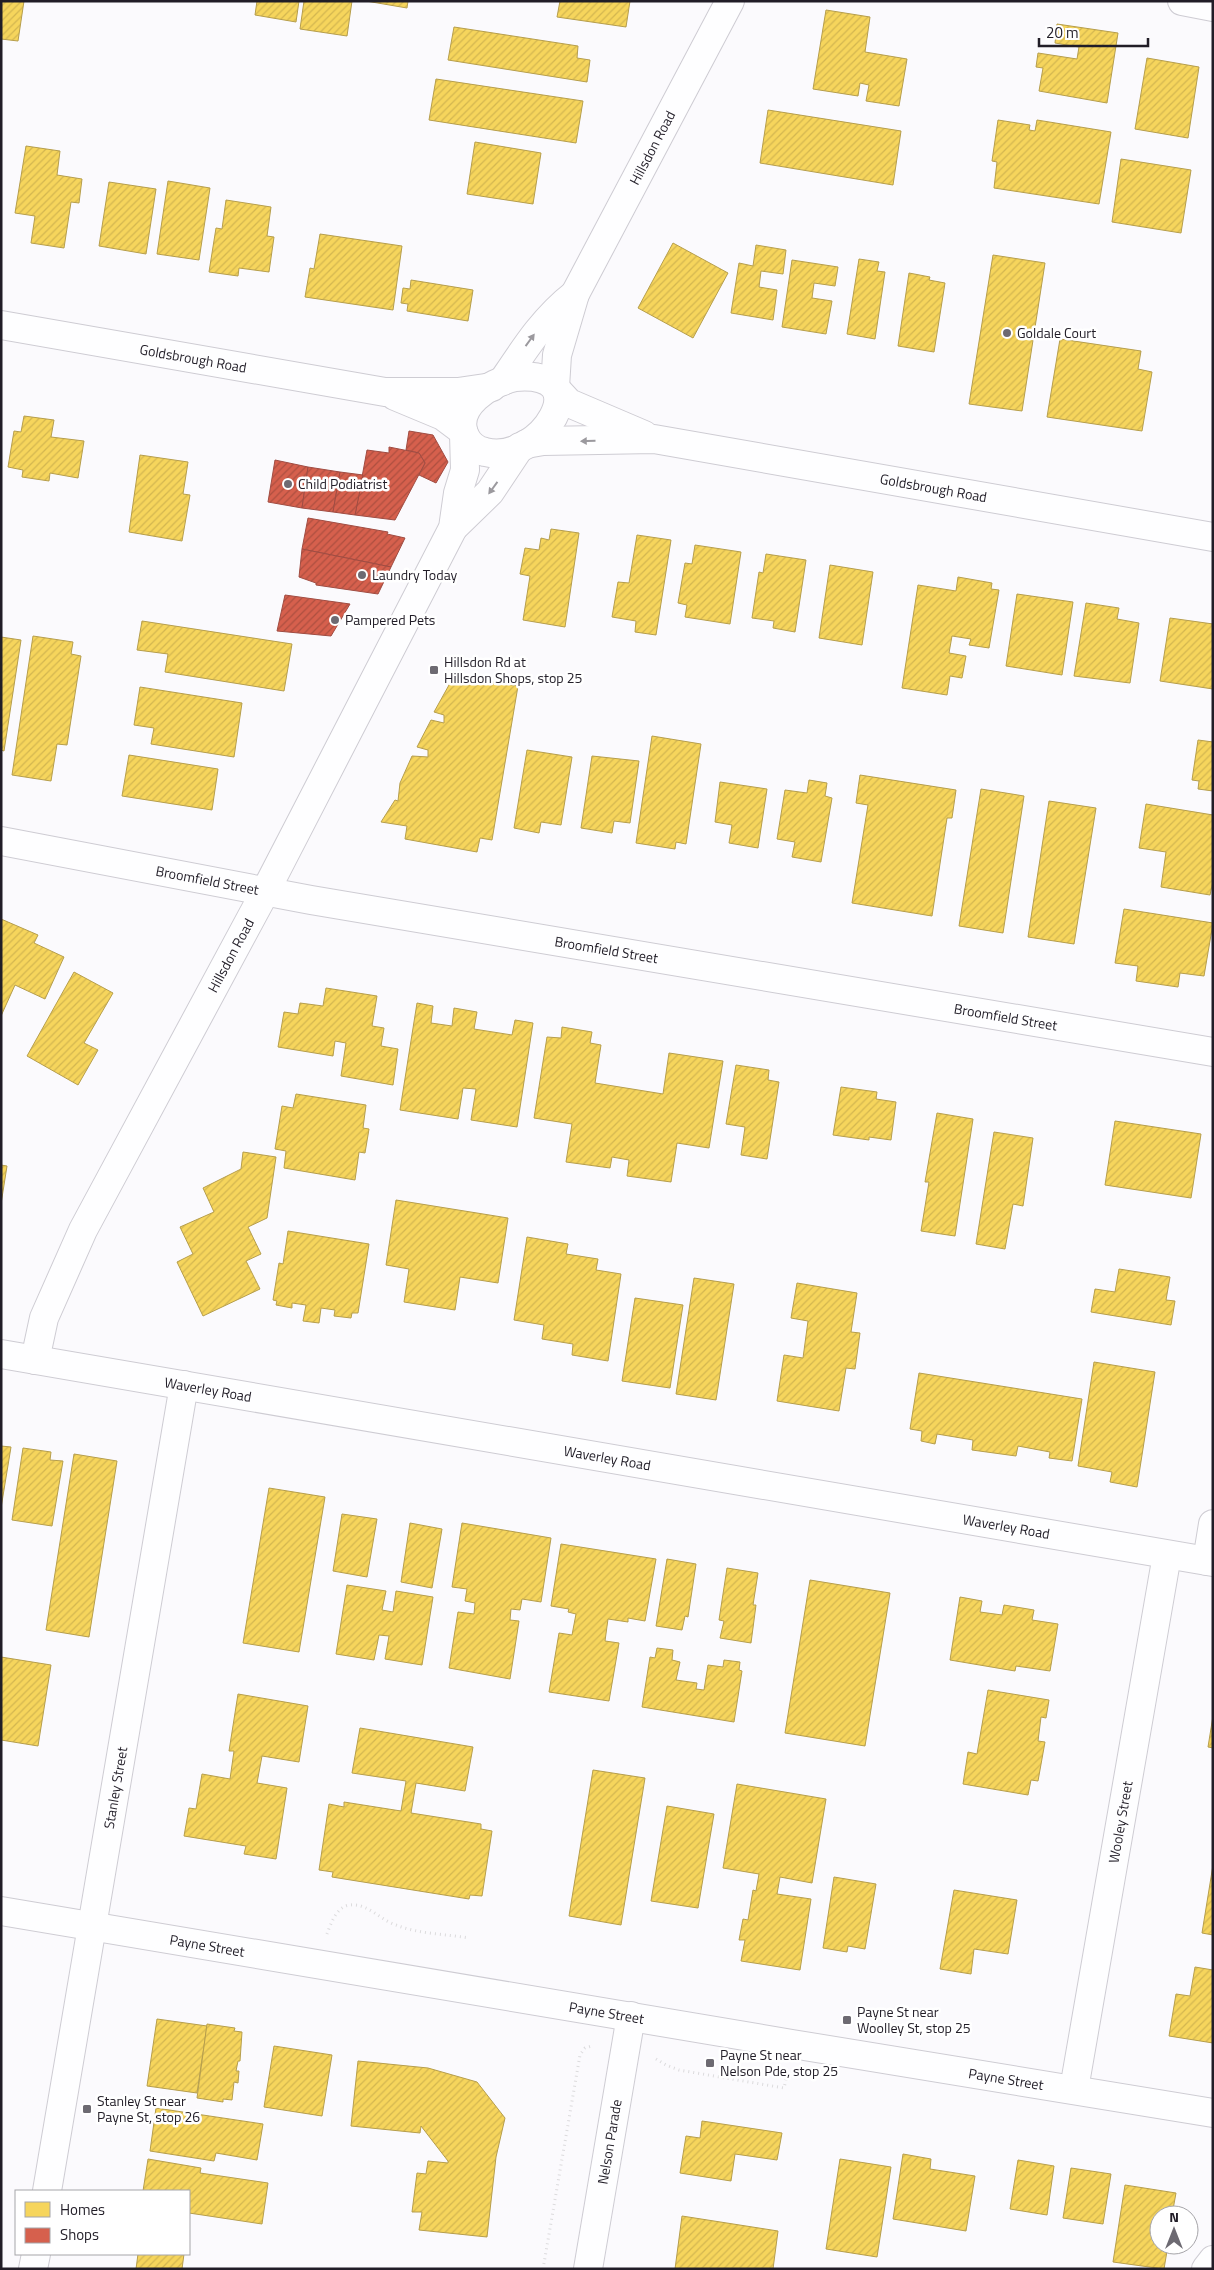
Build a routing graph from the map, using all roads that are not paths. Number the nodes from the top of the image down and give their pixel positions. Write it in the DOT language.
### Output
graph roads {
  1 [pos="730,1"];
  2 [pos="1182,1"];
  3 [pos="1213,7"];
  4 [pos="575,294"];
  5 [pos="1,325"];
  6 [pos="498,384"];
  7 [pos="556,388"];
  8 [pos="385,392"];
  9 [pos="463,432"];
  10 [pos="654,439"];
  11 [pos="523,446"];
  12 [pos="453,528"];
  13 [pos="1213,537"];
  14 [pos="1,840"];
  15 [pos="265,892"];
  16 [pos="1213,1052"];
  17 [pos="1,1354"];
  18 [pos="35,1360"];
  19 [pos="184,1385"];
  20 [pos="1213,1524"];
  21 [pos="1167,1555"];
  22 [pos="1210,1561"];
  23 [pos="1,1910"];
  24 [pos="92,1925"];
  25 [pos="631,2016"];
  26 [pos="1074,2089"];
  27 [pos="1213,2113"];
  28 [pos="47,2190"];
  29 [pos="36,2255"];
  30 [pos="1213,2260"];
  31 [pos="33,2269"];
  32 [pos="588,2269"];
  33 [pos="1206,2269"];
  1 -- 4 [label="street, Hillsdon Road"];
  2 -- 3 [label="street"];
  6 -- 4 [label="street, Hillsdon Road, one-way"];
  4 -- 7 [label="street, Hillsdon Road"];
  5 -- 8 [label="street, Goldsbrough Road"];
  6 -- 7 [label="street"];
  6 -- 8 [label="street, Goldsbrough Road"];
  6 -- 9 [label="street"];
  7 -- 10 [label="street, Goldsbrough Road"];
  7 -- 11 [label="street"];
  8 -- 9 [label="street, Goldsbrough Road"];
  9 -- 11 [label="street"];
  9 -- 12 [label="street, Hillsdon Road"];
  10 -- 11 [label="street, Goldsbrough Road, one-way"];
  10 -- 13 [label="street, Goldsbrough Road"];
  11 -- 12 [label="street, Hillsdon Road, one-way"];
  12 -- 15 [label="street, Hillsdon Road"];
  14 -- 15 [label="street, Broomfield Street"];
  15 -- 16 [label="street, Broomfield Street"];
  15 -- 18 [label="street, Hillsdon Road"];
  17 -- 18 [label="street, Waverley Road"];
  18 -- 19 [label="street, Waverley Road"];
  19 -- 21 [label="street, Waverley Road"];
  19 -- 24 [label="street, Stanley Street"];
  20 -- 22 [label="street"];
  21 -- 22 [label="street, Waverley Road"];
  21 -- 26 [label="street, Wooley Street"];
  23 -- 24 [label="street, Payne Street"];
  24 -- 25 [label="street, Payne Street"];
  24 -- 28 [label="street, Stanley Street"];
  25 -- 26 [label="street, Payne Street"];
  25 -- 32 [label="street, Nelson Parade"];
  26 -- 27 [label="street, Payne Street"];
  29 -- 31 [label="street"];
  30 -- 33 [label="street"];
}
